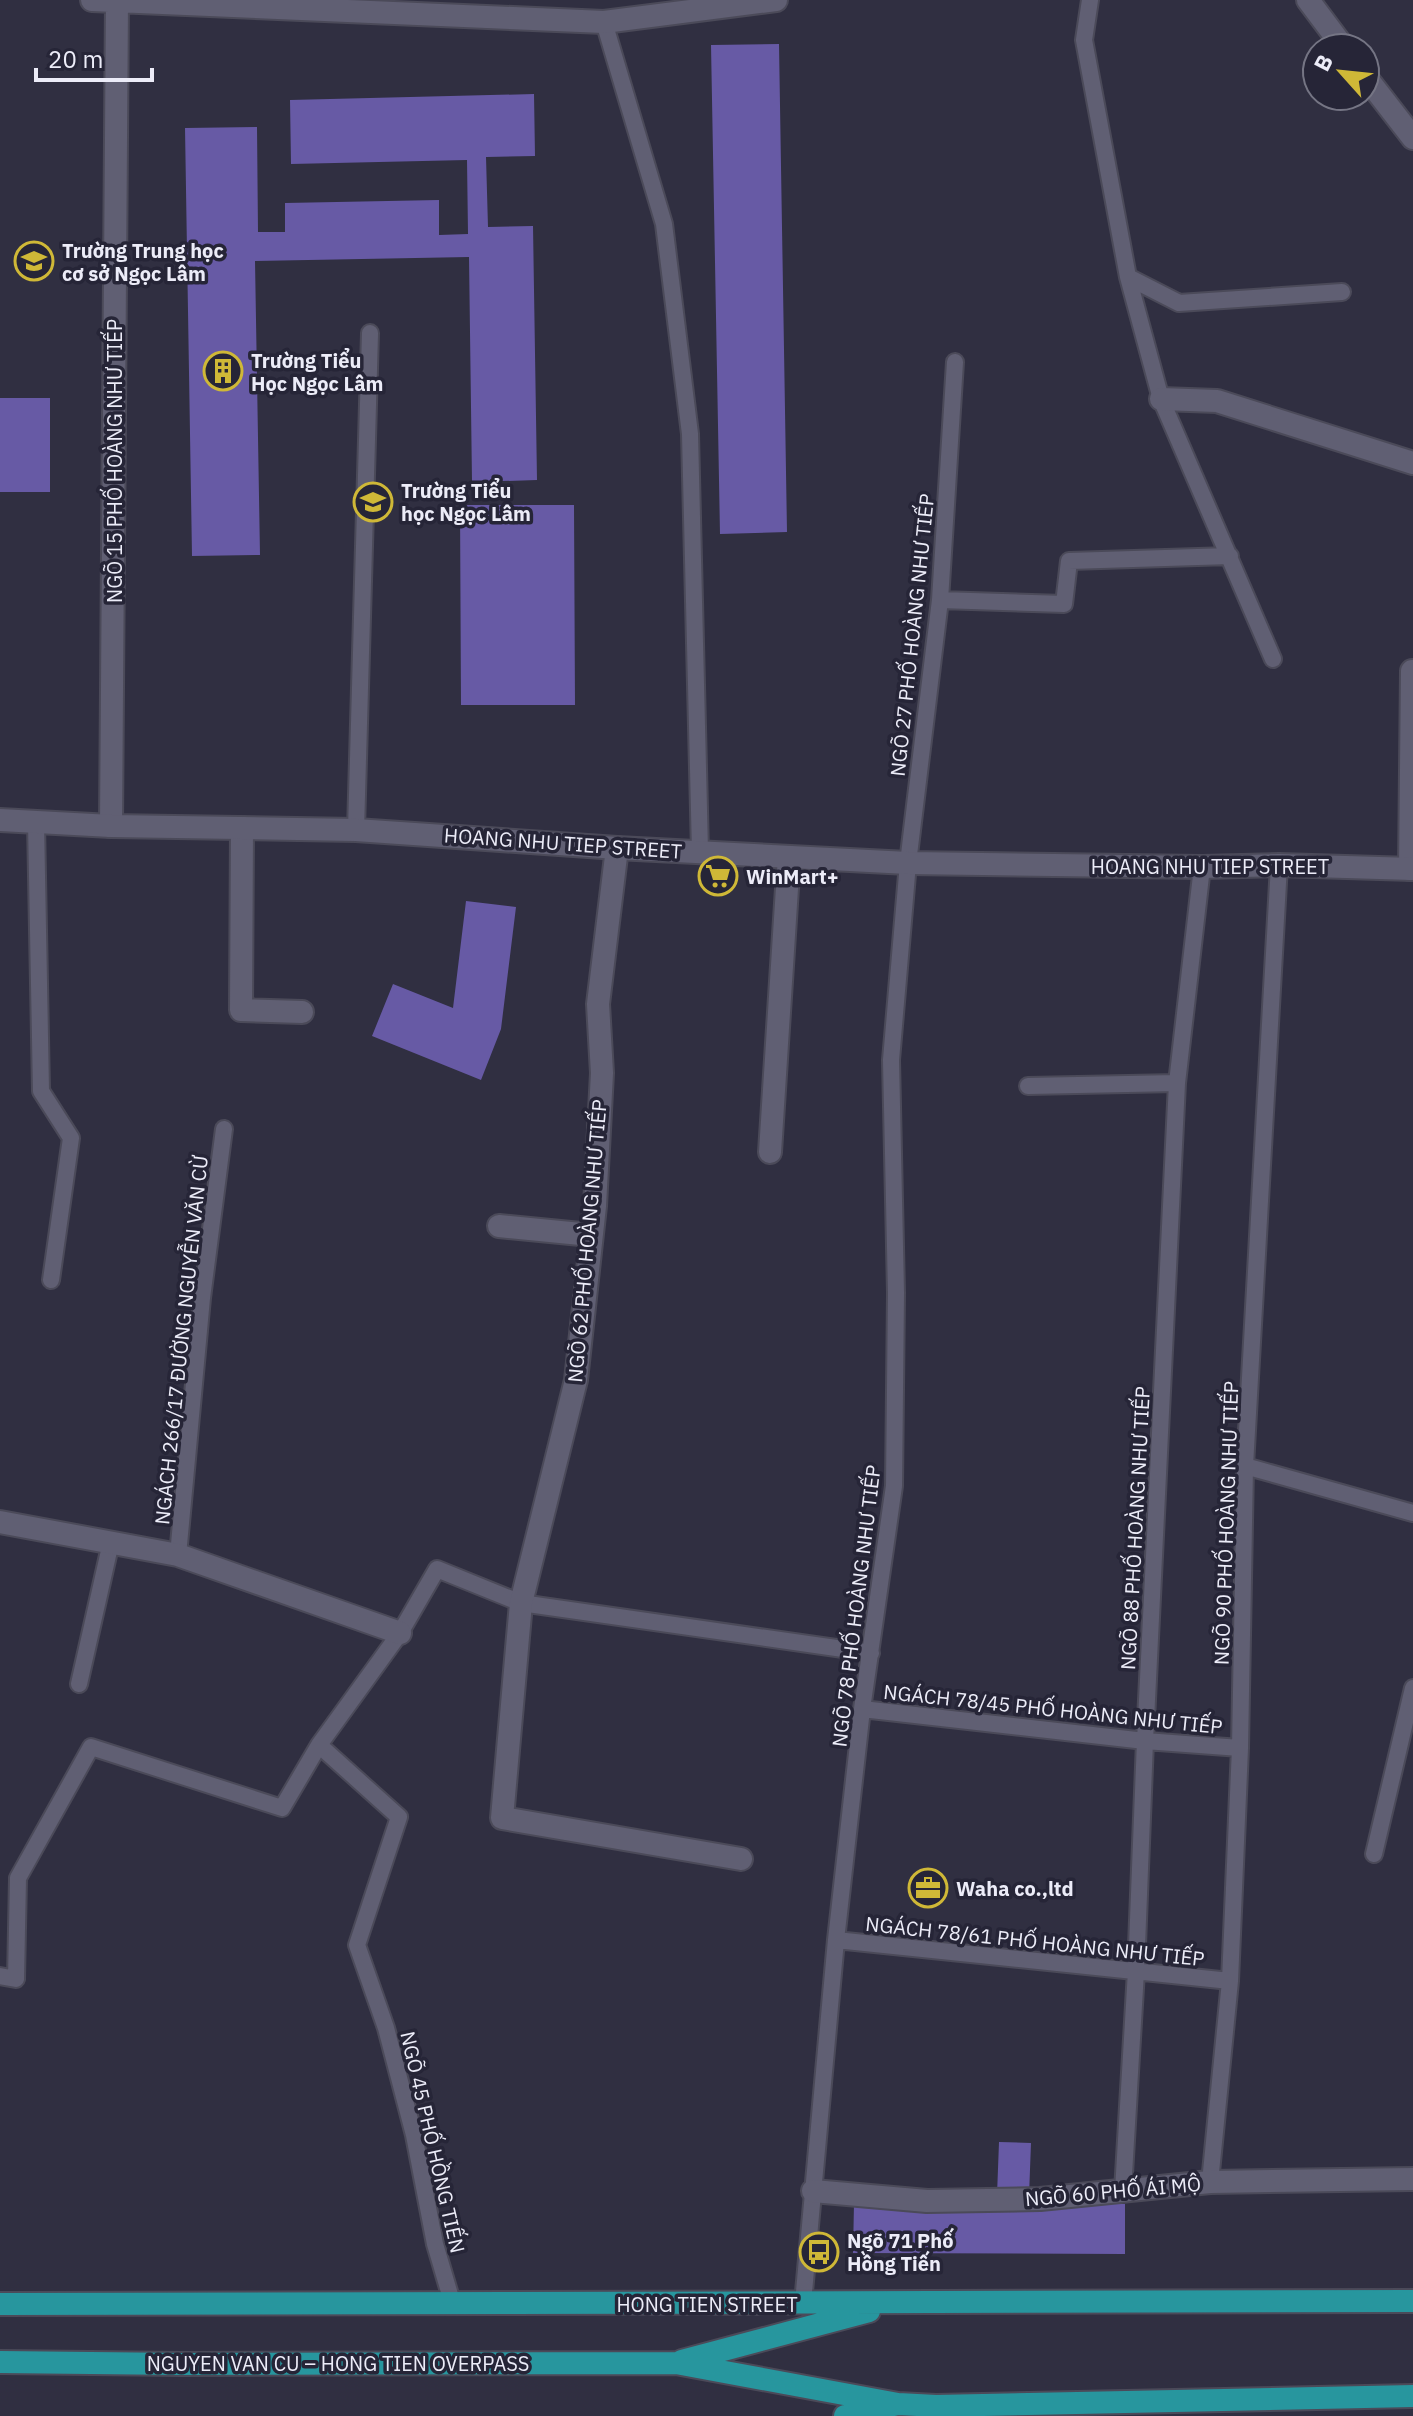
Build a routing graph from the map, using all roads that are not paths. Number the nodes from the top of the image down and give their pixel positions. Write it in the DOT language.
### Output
graph roads {
  1 [pos="92,0"];
  2 [pos="117,0"];
  3 [pos="776,0"];
  4 [pos="1090,0"];
  5 [pos="1308,0"];
  6 [pos="601,11"];
  7 [pos="1332,32"];
  8 [pos="1381,97"];
  9 [pos="1413,138"];
  10 [pos="1128,277"];
  11 [pos="1342,292"];
  12 [pos="370,333"];
  13 [pos="955,362"];
  14 [pos="1161,399"];
  15 [pos="1413,463"];
  16 [pos="1230,556"];
  17 [pos="940,600"];
  18 [pos="1273,659"];
  19 [pos="1412,671"];
  20 [pos="0,820"];
  21 [pos="36,822"];
  22 [pos="111,826"];
  23 [pos="242,828"];
  24 [pos="356,830"];
  25 [pos="617,848"];
  26 [pos="700,852"];
  27 [pos="789,857"];
  28 [pos="908,863"];
  29 [pos="1279,865"];
  30 [pos="1202,867"];
  31 [pos="1412,869"];
  32 [pos="302,1012"];
  33 [pos="1177,1083"];
  34 [pos="1028,1086"];
  35 [pos="224,1129"];
  36 [pos="770,1152"];
  37 [pos="499,1226"];
  38 [pos="591,1235"];
  39 [pos="51,1280"];
  40 [pos="1245,1466"];
  41 [pos="1413,1513"];
  42 [pos="0,1522"];
  43 [pos="111,1542"];
  44 [pos="178,1555"];
  45 [pos="521,1603"];
  46 [pos="400,1633"];
  47 [pos="871,1653"];
  48 [pos="79,1684"];
  49 [pos="1413,1688"];
  50 [pos="862,1709"];
  51 [pos="1145,1741"];
  52 [pos="319,1745"];
  53 [pos="1240,1748"];
  54 [pos="1374,1854"];
  55 [pos="741,1859"];
  56 [pos="836,1940"];
  57 [pos="1136,1971"];
  58 [pos="8,1978"];
  59 [pos="1230,1981"];
  60 [pos="1413,2179"];
  61 [pos="1210,2182"];
  62 [pos="813,2191"];
  63 [pos="1123,2191"];
  64 [pos="1413,2301"];
  65 [pos="803,2303"];
  66 [pos="899,2303"];
  67 [pos="0,2304"];
  68 [pos="453,2305"];
  69 [pos="0,2362"];
  70 [pos="676,2363"];
  71 [pos="1413,2396"];
  72 [pos="898,2404"];
  73 [pos="946,2411"];
  74 [pos="845,2416"];
  1 -- 2 [label="street"];
  2 -- 6 [label="street"];
  2 -- 22 [label="street, NGÕ 15 PHỐ HOÀNG NHƯ TIẾP"];
  3 -- 6 [label="street"];
  4 -- 10 [label="lane"];
  5 -- 7 [label="street"];
  6 -- 26 [label="lane"];
  8 -- 9 [label="street"];
  10 -- 11 [label="lane"];
  10 -- 14 [label="lane"];
  12 -- 24 [label="lane"];
  13 -- 17 [label="lane, NGÕ 27 PHỐ HOÀNG NHƯ TIẾP"];
  14 -- 15 [label="street"];
  14 -- 16 [label="lane"];
  16 -- 17 [label="lane"];
  16 -- 18 [label="lane"];
  17 -- 28 [label="lane, NGÕ 27 PHỐ HOÀNG NHƯ TIẾP"];
  19 -- 31 [label="street"];
  20 -- 21 [label="street, HOANG NHU TIEP STREET"];
  21 -- 22 [label="street, HOANG NHU TIEP STREET"];
  21 -- 39 [label="lane"];
  22 -- 23 [label="street, HOANG NHU TIEP STREET"];
  23 -- 24 [label="street, HOANG NHU TIEP STREET"];
  23 -- 32 [label="street"];
  24 -- 25 [label="street, HOANG NHU TIEP STREET"];
  25 -- 26 [label="street, HOANG NHU TIEP STREET"];
  25 -- 38 [label="street, NGÕ 62 PHỐ HOÀNG NHƯ TIẾP"];
  26 -- 27 [label="street, HOANG NHU TIEP STREET"];
  27 -- 28 [label="street, HOANG NHU TIEP STREET"];
  27 -- 36 [label="street"];
  28 -- 30 [label="street, HOANG NHU TIEP STREET"];
  28 -- 47 [label="lane, NGÕ 78 PHỐ HOÀNG NHƯ TIẾP"];
  29 -- 30 [label="street, HOANG NHU TIEP STREET"];
  29 -- 31 [label="street, HOANG NHU TIEP STREET"];
  29 -- 40 [label="lane, NGÕ 90 PHỐ HOÀNG NHƯ TIẾP"];
  30 -- 33 [label="lane, NGÕ 88 PHỐ HOÀNG NHƯ TIẾP"];
  33 -- 34 [label="lane"];
  33 -- 51 [label="lane, NGÕ 88 PHỐ HOÀNG NHƯ TIẾP"];
  35 -- 44 [label="lane, NGÁCH 266/17 ĐƯỜNG NGUYỄN VĂN CỪ"];
  37 -- 38 [label="street"];
  38 -- 45 [label="street, NGÕ 62 PHỐ HOÀNG NHƯ TIẾP"];
  40 -- 41 [label="lane"];
  40 -- 53 [label="lane, NGÕ 90 PHỐ HOÀNG NHƯ TIẾP"];
  42 -- 43 [label="street"];
  43 -- 44 [label="street"];
  43 -- 48 [label="lane"];
  44 -- 46 [label="street"];
  45 -- 46 [label="lane"];
  45 -- 47 [label="lane"];
  45 -- 55 [label="street, NGÕ 62 PHỐ HOÀNG NHƯ TIẾP"];
  46 -- 52 [label="lane"];
  47 -- 50 [label="lane, NGÕ 78 PHỐ HOÀNG NHƯ TIẾP"];
  49 -- 54 [label="lane"];
  50 -- 51 [label="lane, NGÁCH 78/45 PHỐ HOÀNG NHƯ TIẾP"];
  50 -- 56 [label="lane, NGÕ 78 PHỐ HOÀNG NHƯ TIẾP"];
  51 -- 53 [label="lane, NGÁCH 78/45 PHỐ HOÀNG NHƯ TIẾP"];
  51 -- 57 [label="lane, NGÕ 88 PHỐ HOÀNG NHƯ TIẾP"];
  52 -- 58 [label="lane"];
  52 -- 68 [label="lane, NGÕ 45 PHỐ HỒNG TIẾN"];
  53 -- 59 [label="lane, NGÕ 90 PHỐ HOÀNG NHƯ TIẾP"];
  56 -- 57 [label="lane, NGÁCH 78/61 PHỐ HOÀNG NHƯ TIẾP"];
  56 -- 62 [label="lane, NGÕ 78 PHỐ HOÀNG NHƯ TIẾP"];
  57 -- 59 [label="lane, NGÁCH 78/61 PHỐ HOÀNG NHƯ TIẾP"];
  57 -- 63 [label="lane, NGÕ 88 PHỐ HOÀNG NHƯ TIẾP"];
  59 -- 61 [label="lane, NGÕ 90 PHỐ HOÀNG NHƯ TIẾP"];
  60 -- 61 [label="street, NGÕ 60 PHỐ ÁI MỘ"];
  61 -- 63 [label="street, NGÕ 60 PHỐ ÁI MỘ"];
  62 -- 63 [label="street, NGÕ 60 PHỐ ÁI MỘ"];
  62 -- 65 [label="lane, NGÕ 78 PHỐ HOÀNG NHƯ TIẾP"];
  64 -- 66 [label="main road, HONG TIEN STREET"];
  65 -- 66 [label="main road, HONG TIEN STREET"];
  65 -- 68 [label="main road, HONG TIEN STREET"];
  66 -- 70 [label="main road"];
  67 -- 68 [label="main road, HONG TIEN STREET"];
  69 -- 70 [label="main road, NGUYEN VAN CU – HONG TIEN OVERPASS"];
  70 -- 72 [label="main road"];
  71 -- 73 [label="main road"];
  72 -- 73 [label="main road"];
  72 -- 74 [label="main road"];
}
